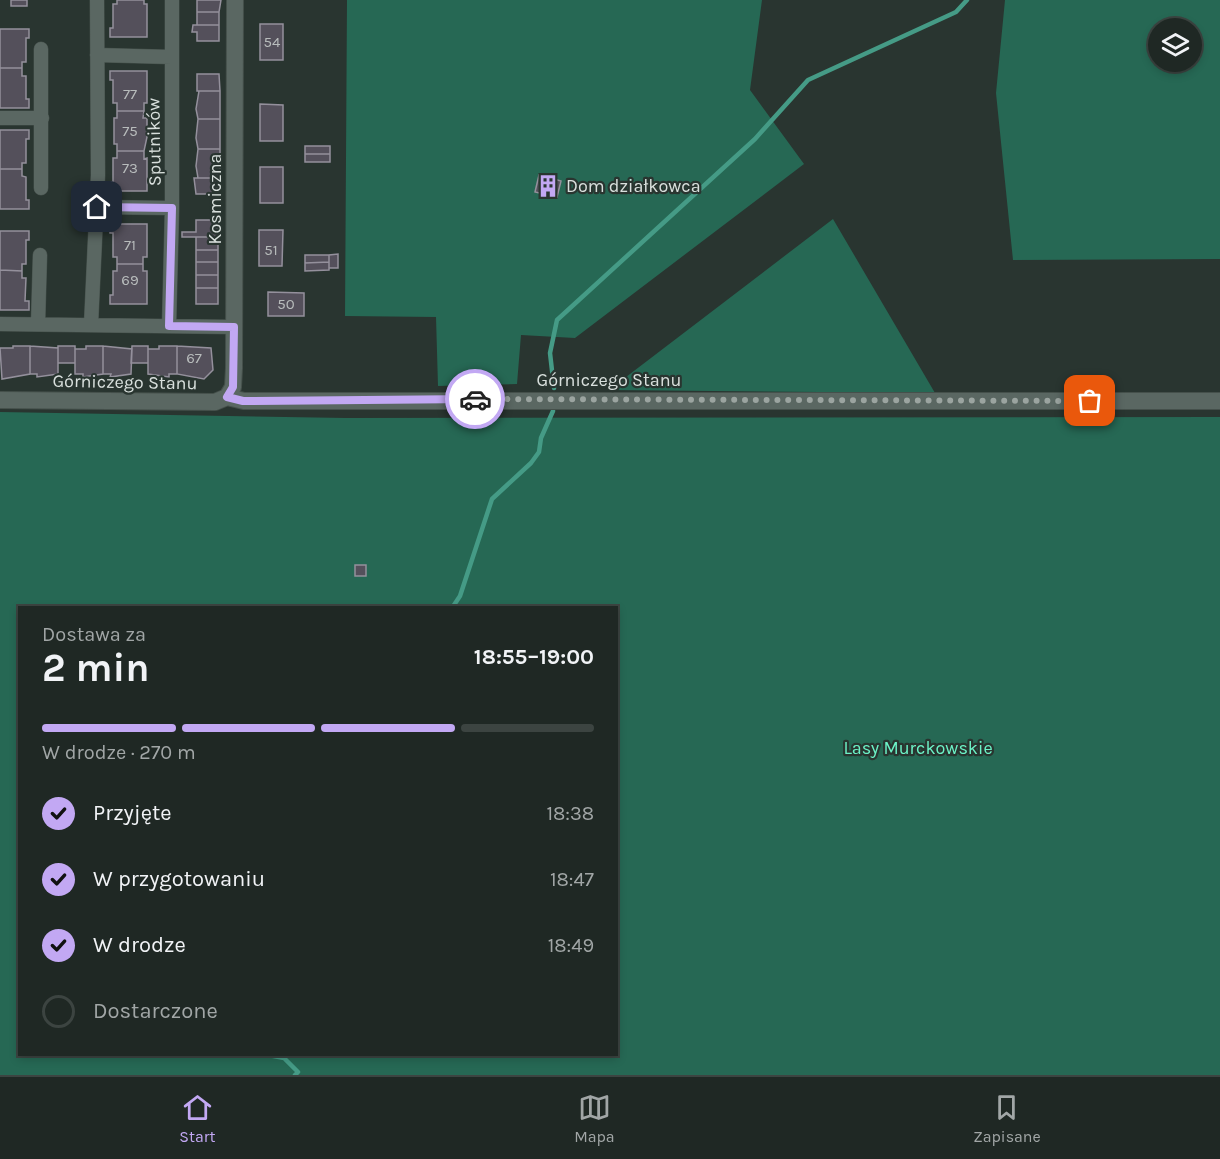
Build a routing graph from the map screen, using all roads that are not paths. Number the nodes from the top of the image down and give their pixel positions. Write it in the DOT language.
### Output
graph roads {
  1 [pos="98,0"];
  2 [pos="172,0"];
  3 [pos="235,0"];
  4 [pos="41,49"];
  5 [pos="97,55"];
  6 [pos="171,57"];
  7 [pos="0,118"];
  8 [pos="42,118"];
  9 [pos="41,188"];
  10 [pos="97,207"];
  11 [pos="172,208"];
  12 [pos="40,255"];
  13 [pos="0,324"];
  14 [pos="38,324"];
  15 [pos="92,325"];
  16 [pos="169,326"];
  17 [pos="234,327"];
  18 [pos="227,397"];
  19 [pos="0,400"];
  20 [pos="1220,401"];
  1 -- 5 [label="street"];
  2 -- 6 [label="street, Sputników"];
  3 -- 17 [label="street, Kosmiczna"];
  4 -- 8 [label="street"];
  5 -- 6 [label="street"];
  5 -- 10 [label="street"];
  6 -- 11 [label="street, Sputników"];
  7 -- 8 [label="street"];
  8 -- 9 [label="street"];
  10 -- 11 [label="street"];
  10 -- 15 [label="street"];
  11 -- 16 [label="street, Sputników"];
  12 -- 14 [label="street"];
  13 -- 14 [label="street"];
  14 -- 15 [label="street"];
  15 -- 16 [label="street"];
  16 -- 17 [label="street"];
  17 -- 18 [label="street, Kosmiczna"];
  18 -- 19 [label="street, Górniczego Stanu"];
  18 -- 20 [label="street, Górniczego Stanu"];
}
